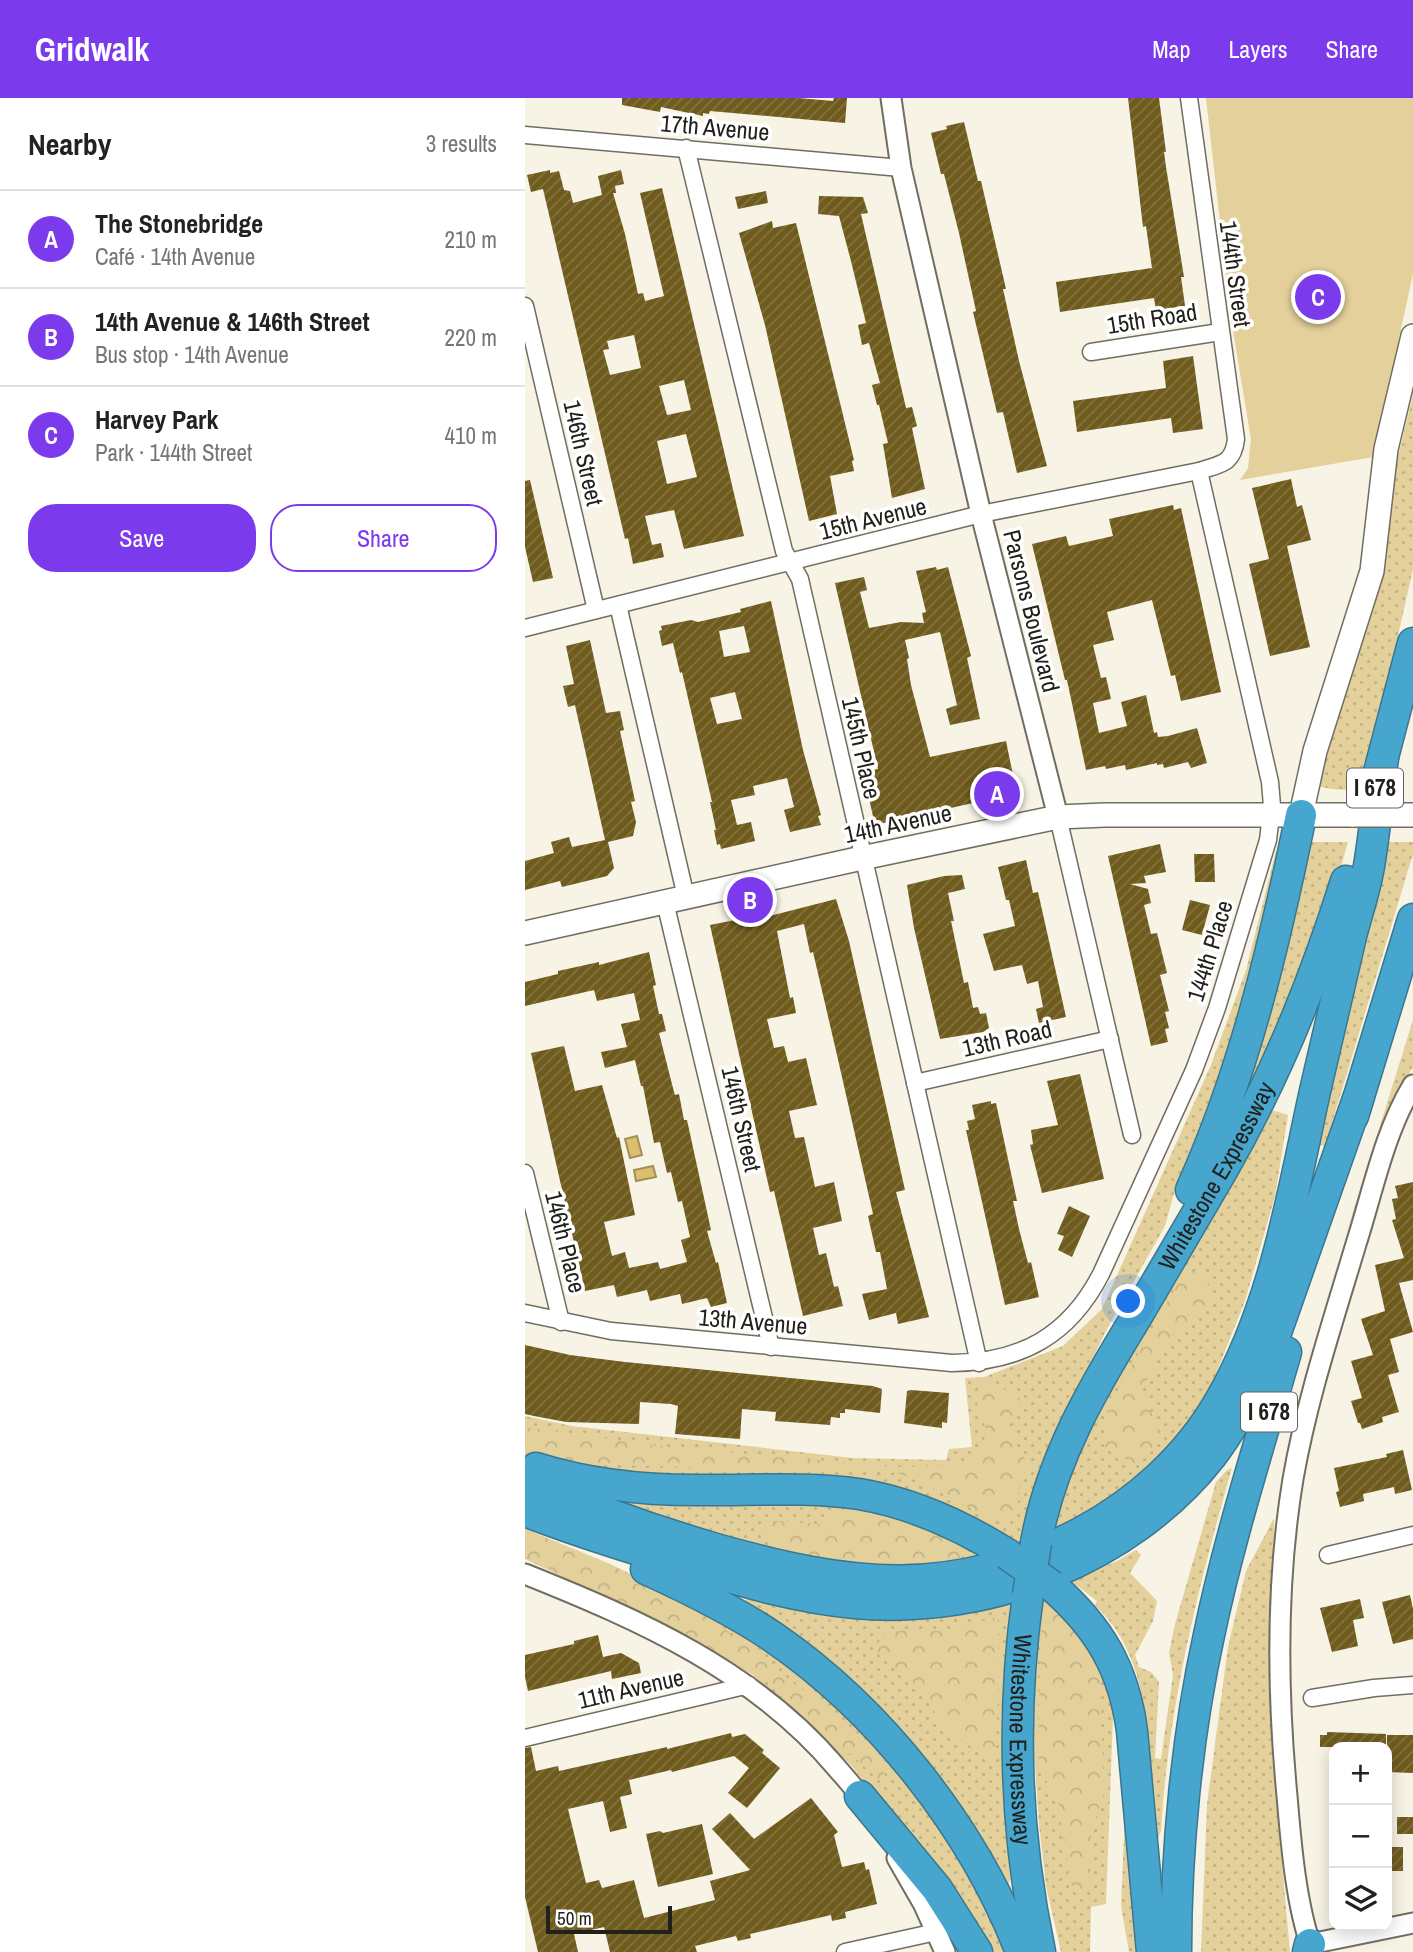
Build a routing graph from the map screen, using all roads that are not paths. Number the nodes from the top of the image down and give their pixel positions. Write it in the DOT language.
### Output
graph roads {
  1 [pos="891,98"];
  2 [pos="1189,98"];
  3 [pos="525,135"];
  4 [pos="686,148"];
  5 [pos="901,168"];
  6 [pos="525,306"];
  7 [pos="1220,332"];
  8 [pos="1413,336"];
  9 [pos="1091,352"];
  10 [pos="1232,456"];
  11 [pos="1199,471"];
  12 [pos="982,514"];
  13 [pos="791,563"];
  14 [pos="618,605"];
  15 [pos="596,610"];
  16 [pos="525,628"];
  17 [pos="1413,643"];
  18 [pos="1383,758"];
  19 [pos="1272,815"];
  20 [pos="1301,815"];
  21 [pos="1413,815"];
  22 [pos="1058,817"];
  23 [pos="862,858"];
  24 [pos="676,900"];
  25 [pos="1413,919"];
  26 [pos="525,933"];
  27 [pos="1110,1039"];
  28 [pos="915,1083"];
  29 [pos="1413,1085"];
  30 [pos="1358,1099"];
  31 [pos="1132,1135"];
  32 [pos="525,1173"];
  33 [pos="525,1313"];
  34 [pos="561,1322"];
  35 [pos="771,1347"];
  36 [pos="979,1363"];
  37 [pos="1098,1380"];
  38 [pos="525,1464"];
  39 [pos="525,1481"];
  40 [pos="525,1512"];
  41 [pos="1413,1535"];
  42 [pos="1328,1555"];
  43 [pos="525,1574"];
  44 [pos="1040,1591"];
  45 [pos="748,1685"];
  46 [pos="1413,1685"];
  47 [pos="1312,1698"];
  48 [pos="525,1738"];
  49 [pos="860,1796"];
  50 [pos="1413,1923"];
  51 [pos="936,1931"];
  52 [pos="1310,1949"];
  53 [pos="845,1952"];
  54 [pos="945,1952"];
  55 [pos="977,1952"];
  56 [pos="1021,1952"];
  57 [pos="1040,1952"];
  58 [pos="1152,1952"];
  59 [pos="1176,1952"];
  1 -- 5 [label="street, Parsons Boulevard"];
  2 -- 7 [label="street, 144th Street"];
  3 -- 4 [label="street, 17th Avenue"];
  4 -- 5 [label="street, 17th Avenue"];
  4 -- 13 [label="street, 145th Place"];
  5 -- 12 [label="street, Parsons Boulevard"];
  6 -- 15 [label="street, 146th Street"];
  7 -- 9 [label="street, 15th Road"];
  7 -- 10 [label="street, 144th Street"];
  8 -- 20 [label="main road"];
  10 -- 11 [label="street, 15th Avenue"];
  11 -- 12 [label="street, 15th Avenue"];
  11 -- 19 [label="street, 144th Place"];
  12 -- 13 [label="street, 15th Avenue"];
  12 -- 22 [label="street, Parsons Boulevard"];
  13 -- 14 [label="street, 15th Avenue"];
  13 -- 23 [label="street, 145th Place"];
  14 -- 15 [label="street, 15th Avenue"];
  14 -- 24 [label="street, 146th Street"];
  15 -- 16 [label="street, 15th Avenue"];
  17 -- 18 [label="highway, Whitestone Expressway / I 678"];
  18 -- 37 [label="highway, Whitestone Expressway / I 678"];
  18 -- 39 [label="highway"];
  19 -- 20 [label="main road, 14th Avenue"];
  19 -- 22 [label="main road, 14th Avenue"];
  19 -- 36 [label="street, 144th Place"];
  20 -- 21 [label="main road, 14th Avenue, bridge"];
  20 -- 37 [label="highway"];
  22 -- 23 [label="main road, 14th Avenue"];
  22 -- 27 [label="street, Parsons Boulevard"];
  23 -- 24 [label="main road, 14th Avenue"];
  23 -- 28 [label="street, 145th Place"];
  24 -- 26 [label="main road, 14th Avenue"];
  24 -- 35 [label="street, 146th Street"];
  25 -- 30 [label="highway, I 678"];
  27 -- 28 [label="street, 13th Road"];
  27 -- 31 [label="street, Parsons Boulevard"];
  28 -- 36 [label="street, 145th Place"];
  29 -- 52 [label="street"];
  30 -- 40 [label="highway"];
  30 -- 59 [label="highway, I 678"];
  32 -- 34 [label="street, 146th Place"];
  33 -- 34 [label="street, 13th Avenue"];
  34 -- 35 [label="street, 13th Avenue"];
  35 -- 36 [label="street, 13th Avenue"];
  37 -- 44 [label="highway, Whitestone Expressway / I 678, bridge"];
  38 -- 44 [label="highway, bridge"];
  40 -- 56 [label="highway"];
  41 -- 42 [label="street"];
  43 -- 45 [label="street"];
  44 -- 57 [label="highway, Whitestone Expressway / I 678"];
  44 -- 58 [label="highway"];
  45 -- 48 [label="street, 11th Avenue"];
  45 -- 49 [label="street"];
  46 -- 47 [label="street"];
  49 -- 51 [label="street"];
  49 -- 55 [label="highway"];
  50 -- 52 [label="street"];
  51 -- 53 [label="street"];
  51 -- 54 [label="street"];
}
